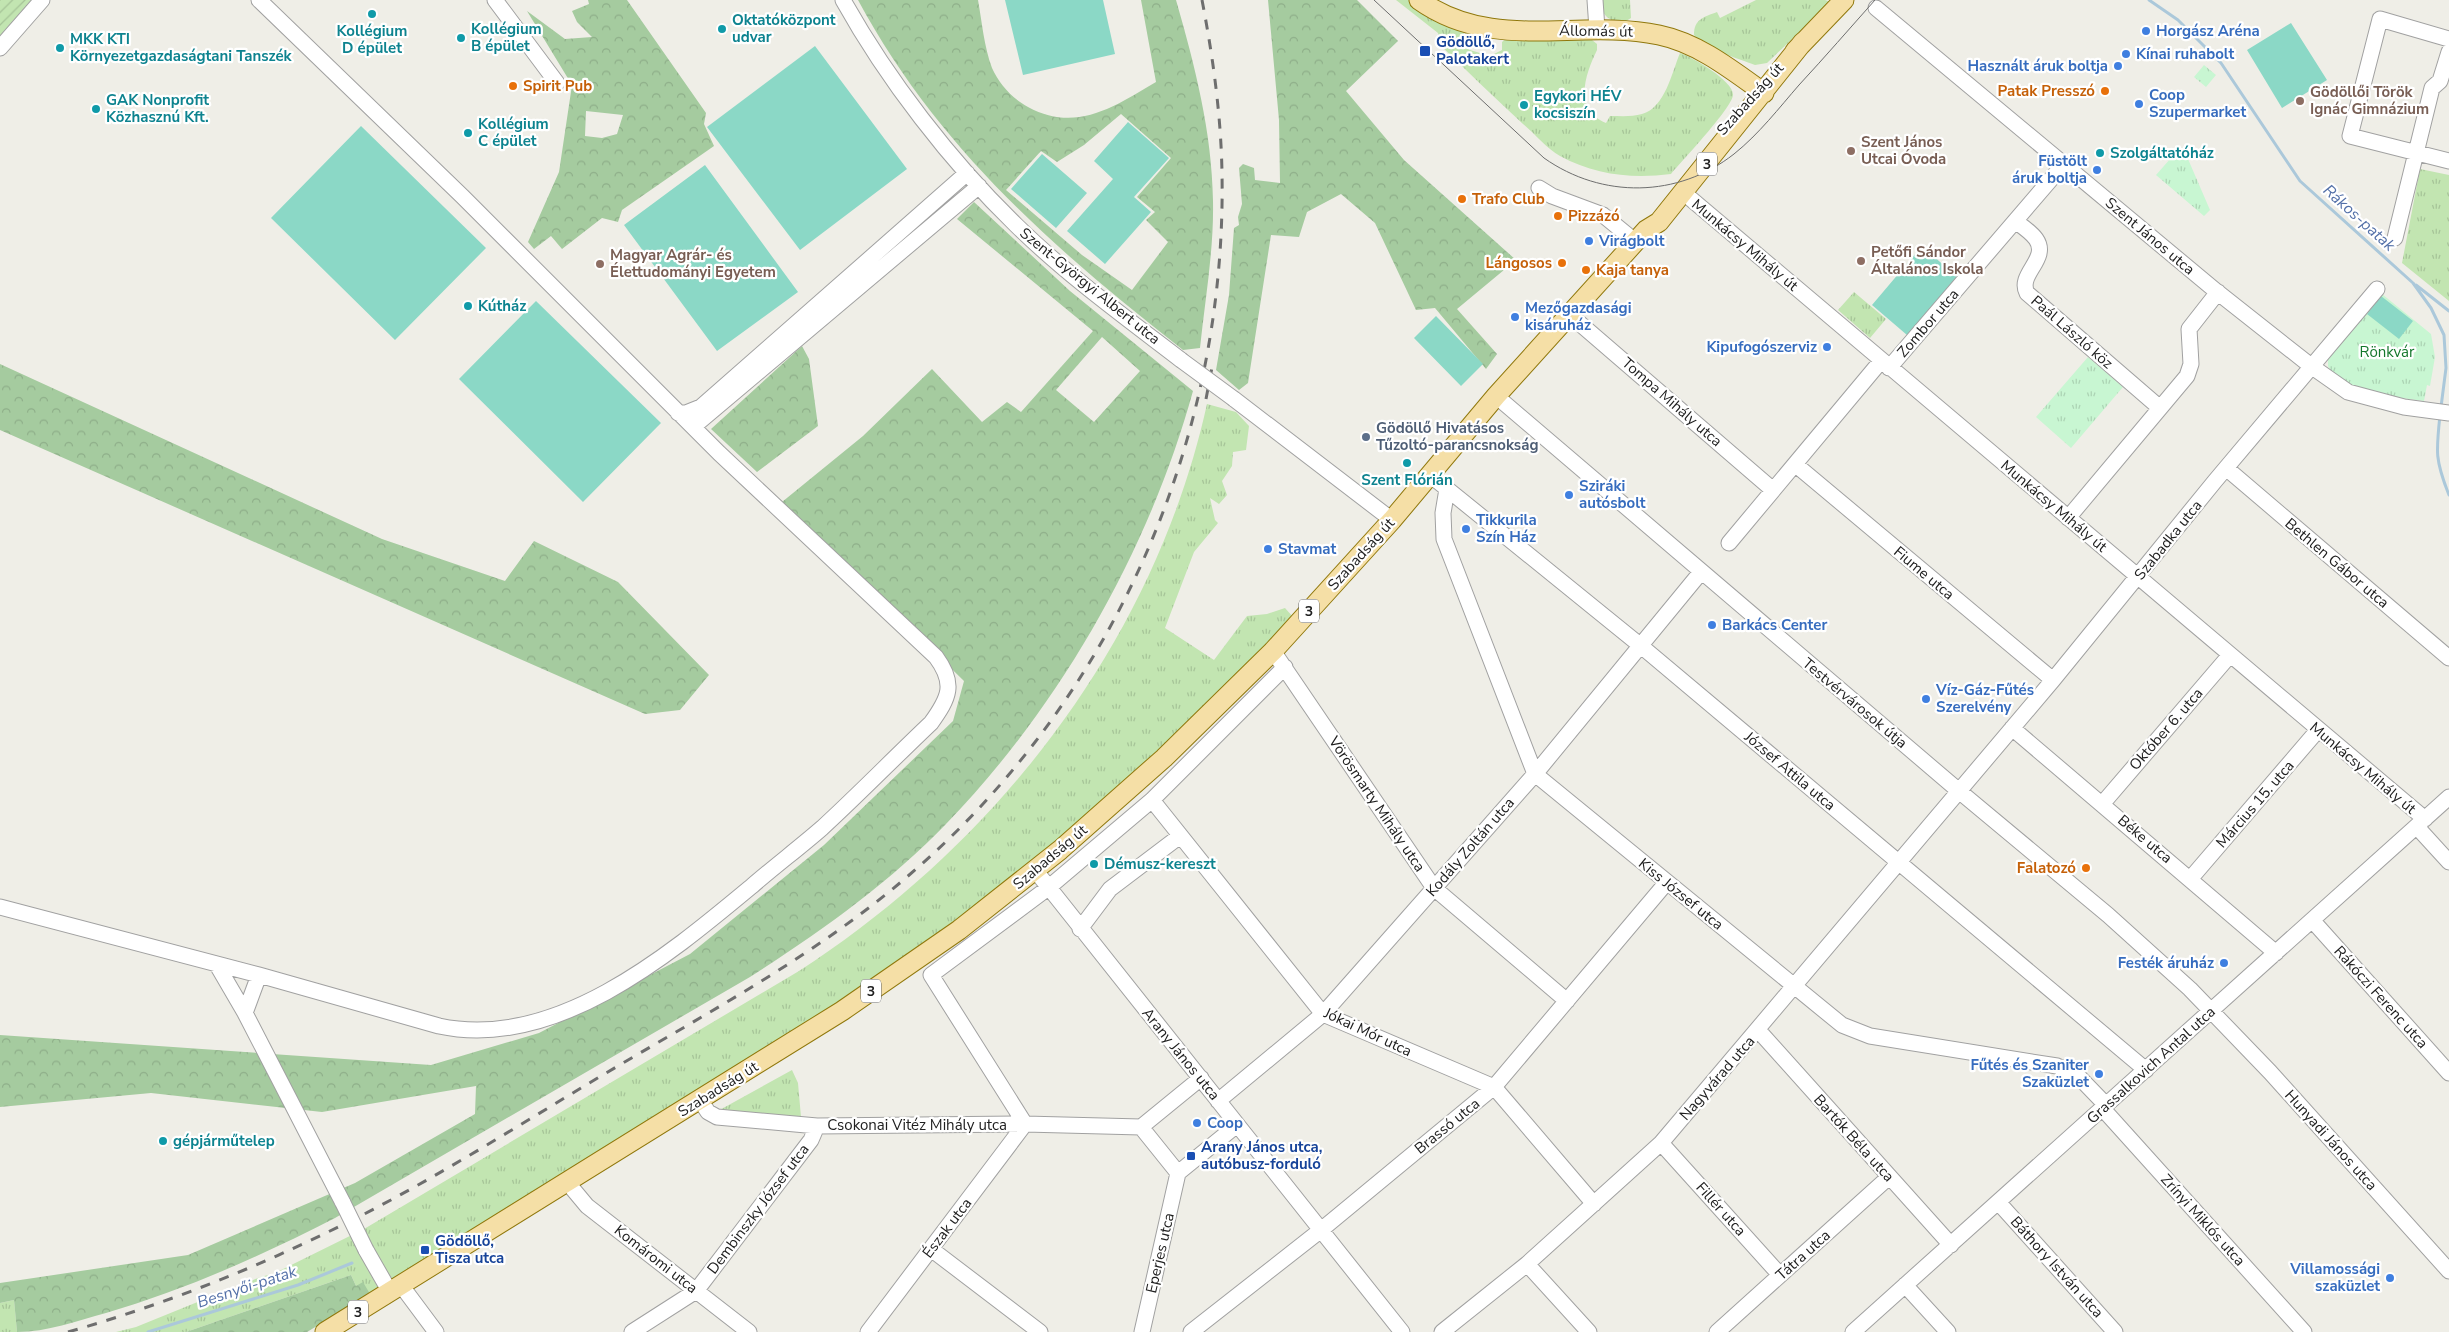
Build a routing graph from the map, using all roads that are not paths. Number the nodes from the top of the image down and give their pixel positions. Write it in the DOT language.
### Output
graph roads {
  1 [pos="42,0"];
  2 [pos="259,0"];
  3 [pos="495,0"];
  4 [pos="842,0"];
  5 [pos="1419,0"];
  6 [pos="1594,0"];
  7 [pos="1844,0"];
  8 [pos="1876,8"];
  9 [pos="1597,29"];
  10 [pos="2449,39"];
  11 [pos="0,48"];
  12 [pos="2449,52"];
  13 [pos="557,83"];
  14 [pos="1761,91"];
  15 [pos="2417,153"];
  16 [pos="2449,161"];
  17 [pos="2064,164"];
  18 [pos="968,173"];
  19 [pos="979,186"];
  20 [pos="1539,188"];
  21 [pos="1684,193"];
  22 [pos="937,212"];
  23 [pos="2015,221"];
  24 [pos="1641,236"];
  25 [pos="2395,238"];
  26 [pos="2377,289"];
  27 [pos="2218,292"];
  28 [pos="1570,315"];
  29 [pos="803,327"];
  30 [pos="1885,364"];
  31 [pos="2311,366"];
  32 [pos="1496,396"];
  33 [pos="2160,408"];
  34 [pos="2442,412"];
  35 [pos="678,413"];
  36 [pos="693,427"];
  37 [pos="1796,465"];
  38 [pos="2226,468"];
  39 [pos="1430,475"];
  40 [pos="1447,489"];
  41 [pos="1774,490"];
  42 [pos="2068,518"];
  43 [pos="1392,520"];
  44 [pos="1729,543"];
  45 [pos="1701,572"];
  46 [pos="2138,578"];
  47 [pos="1641,646"];
  48 [pos="1273,650"];
  49 [pos="2230,655"];
  50 [pos="2449,658"];
  51 [pos="1285,667"];
  52 [pos="2052,680"];
  53 [pos="2012,728"];
  54 [pos="2318,730"];
  55 [pos="1535,774"];
  56 [pos="1958,791"];
  57 [pos="2449,798"];
  58 [pos="1152,800"];
  59 [pos="2103,803"];
  60 [pos="2421,823"];
  61 [pos="1180,836"];
  62 [pos="1899,862"];
  63 [pos="2449,862"];
  64 [pos="1035,870"];
  65 [pos="2191,878"];
  66 [pos="1667,882"];
  67 [pos="1048,888"];
  68 [pos="1434,888"];
  69 [pos="0,907"];
  70 [pos="2312,920"];
  71 [pos="1080,929"];
  72 [pos="2276,953"];
  73 [pos="217,965"];
  74 [pos="259,975"];
  75 [pos="1794,987"];
  76 [pos="1567,1001"];
  77 [pos="2212,1011"];
  78 [pos="245,1013"];
  79 [pos="1322,1014"];
  80 [pos="1758,1030"];
  81 [pos="2146,1070"];
  82 [pos="2449,1073"];
  83 [pos="1201,1078"];
  84 [pos="1494,1087"];
  85 [pos="700,1100"];
  86 [pos="1218,1101"];
  87 [pos="2104,1107"];
  88 [pos="1025,1124"];
  89 [pos="1237,1125"];
  90 [pos="817,1126"];
  91 [pos="1141,1127"];
  92 [pos="1661,1143"];
  93 [pos="1178,1173"];
  94 [pos="1889,1177"];
  95 [pos="567,1182"];
  96 [pos="1998,1202"];
  97 [pos="1594,1204"];
  98 [pos="1321,1230"];
  99 [pos="1951,1245"];
  100 [pos="931,1249"];
  101 [pos="1527,1264"];
  102 [pos="2449,1271"];
  103 [pos="1780,1275"];
  104 [pos="1905,1285"];
  105 [pos="396,1289"];
  106 [pos="696,1291"];
  107 [pos="326,1332"];
  108 [pos="436,1332"];
  109 [pos="632,1332"];
  110 [pos="750,1332"];
  111 [pos="868,1332"];
  112 [pos="1040,1332"];
  113 [pos="1142,1332"];
  114 [pos="1191,1332"];
  115 [pos="1402,1332"];
  116 [pos="1442,1332"];
  117 [pos="1589,1332"];
  118 [pos="1717,1332"];
  119 [pos="1853,1332"];
  120 [pos="1948,1332"];
  121 [pos="2115,1332"];
  122 [pos="2304,1332"];
  1 -- 11 [label="street"];
  2 -- 35 [label="street"];
  3 -- 13 [label="street"];
  4 -- 18 [label="street, Szent-Györgyi Albert utca"];
  5 -- 9 [label="main road, Állomás út"];
  6 -- 9 [label="street"];
  7 -- 14 [label="main road, Szabadság út / 3"];
  8 -- 17 [label="street, Szent János utca"];
  9 -- 14 [label="main road, Állomás út"];
  10 -- 15 [label="street"];
  12 -- 15 [label="street"];
  14 -- 21 [label="main road, Szabadság út / 3"];
  14 -- 24 [label="main road, Szabadság út / 3"];
  15 -- 16 [label="street"];
  15 -- 25 [label="street"];
  17 -- 23 [label="street, Zombor utca"];
  17 -- 27 [label="street, Szent János utca"];
  18 -- 19 [label="street, Szent-Györgyi Albert utca"];
  18 -- 22 [label="street"];
  19 -- 22 [label="street"];
  19 -- 43 [label="street, Szent-Györgyi Albert utca, bridge"];
  20 -- 24 [label="street"];
  21 -- 24 [label="main road, Szabadság út / 3"];
  21 -- 30 [label="street, Munkácsy Mihály út"];
  22 -- 29 [label="street"];
  23 -- 30 [label="street, Zombor utca"];
  23 -- 33 [label="street, Paál László köz"];
  24 -- 28 [label="main road, Szabadság út / 3"];
  26 -- 31 [label="street, Szabadka utca"];
  27 -- 31 [label="street, Szent János utca"];
  27 -- 33 [label="street"];
  28 -- 32 [label="main road, Szabadság út / 3"];
  28 -- 41 [label="street, Tompa Mihály utca"];
  29 -- 35 [label="street"];
  29 -- 36 [label="street"];
  30 -- 37 [label="street, Zombor utca"];
  30 -- 42 [label="street, Munkácsy Mihály út"];
  31 -- 34 [label="street, Szent János utca"];
  31 -- 38 [label="street, Szabadka utca"];
  32 -- 39 [label="main road, Szabadság út / 3"];
  32 -- 45 [label="street, Testvérvárosok útja"];
  33 -- 42 [label="street"];
  35 -- 36 [label="street"];
  36 -- 74 [label="street"];
  37 -- 41 [label="street, Zombor utca"];
  37 -- 52 [label="street, Fiume utca"];
  38 -- 46 [label="street, Szabadka utca"];
  38 -- 50 [label="street, Bethlen Gábor utca"];
  39 -- 40 [label="street, József Attila utca"];
  39 -- 43 [label="main road, Szabadság út / 3"];
  40 -- 47 [label="street, József Attila utca"];
  40 -- 55 [label="street, Kiss József utca"];
  41 -- 44 [label="street, Zombor utca"];
  42 -- 46 [label="street, Munkácsy Mihály út"];
  43 -- 48 [label="main road, Szabadság út / 3"];
  45 -- 47 [label="street, Kodály Zoltán utca"];
  45 -- 56 [label="street, Testvérvárosok útja"];
  46 -- 49 [label="street, Munkácsy Mihály út"];
  46 -- 52 [label="street, Szabadka utca"];
  47 -- 55 [label="street, Kodály Zoltán utca"];
  47 -- 62 [label="street, József Attila utca"];
  48 -- 51 [label="street, Vörösmarty Mihály utca"];
  48 -- 64 [label="main road, Szabadság út / 3"];
  49 -- 54 [label="street, Munkácsy Mihály út"];
  49 -- 59 [label="street, Október 6. utca"];
  51 -- 58 [label="street, Szabadság út"];
  51 -- 68 [label="street, Vörösmarty Mihály utca"];
  52 -- 53 [label="street, Szabadka utca"];
  53 -- 56 [label="street, Szabadka utca"];
  53 -- 59 [label="street, Béke utca"];
  54 -- 60 [label="street, Munkácsy Mihály út"];
  54 -- 65 [label="street, Március 15. utca"];
  55 -- 66 [label="street, Kiss József utca"];
  55 -- 68 [label="street, Kodály Zoltán utca"];
  56 -- 62 [label="street, Nagyvárad utca"];
  56 -- 77 [label="street, Testvérvárosok útja"];
  57 -- 60 [label="street, Grassalkovich Antal utca"];
  58 -- 61 [label="street, Jókai Mór utca"];
  58 -- 67 [label="street, Szabadság út"];
  59 -- 65 [label="street, Béke utca"];
  60 -- 63 [label="street, Munkácsy Mihály út"];
  60 -- 70 [label="street, Grassalkovich Antal utca"];
  61 -- 71 [label="street"];
  61 -- 79 [label="street, Jókai Mór utca"];
  62 -- 75 [label="street, Nagyvárad utca"];
  62 -- 81 [label="street, József Attila utca"];
  64 -- 67 [label="street, Arany János utca"];
  64 -- 85 [label="main road, Szabadság út / 3"];
  65 -- 72 [label="street, Béke utca"];
  66 -- 75 [label="street, Kiss József utca"];
  66 -- 76 [label="street, Brassó utca"];
  67 -- 71 [label="street, Arany János utca"];
  67 -- 88 [label="street, Szabadság út"];
  68 -- 76 [label="street, Vörösmarty Mihály utca"];
  68 -- 79 [label="street, Kodály Zoltán utca"];
  69 -- 73 [label="street"];
  70 -- 72 [label="street, Grassalkovich Antal utca"];
  70 -- 82 [label="street, Rákóczi Ferenc utca"];
  71 -- 83 [label="street, Arany János utca"];
  72 -- 77 [label="street, Grassalkovich Antal utca"];
  73 -- 74 [label="street"];
  73 -- 78 [label="street"];
  74 -- 78 [label="street"];
  75 -- 80 [label="street, Nagyvárad utca"];
  75 -- 87 [label="street, Kiss József utca"];
  76 -- 84 [label="street, Brassó utca"];
  77 -- 81 [label="street, Grassalkovich Antal utca"];
  77 -- 102 [label="street, Hunyadi János utca"];
  78 -- 105 [label="street, bridge"];
  79 -- 84 [label="street, Jókai Mór utca"];
  79 -- 86 [label="street, Kodály Zoltán utca"];
  80 -- 92 [label="street, Nagyvárad utca"];
  80 -- 94 [label="street, Bartók Béla utca"];
  81 -- 87 [label="street, Grassalkovich Antal utca"];
  83 -- 86 [label="street, Arany János utca"];
  83 -- 91 [label="street"];
  84 -- 97 [label="street, Jókai Mór utca"];
  84 -- 98 [label="street, Brassó utca"];
  85 -- 90 [label="street, Csokonai Vitéz Mihály utca"];
  85 -- 95 [label="main road, Szabadság út / 3"];
  86 -- 89 [label="street, Arany János utca"];
  87 -- 96 [label="street, Grassalkovich Antal utca"];
  87 -- 122 [label="street, Zrínyi Miklós utca"];
  88 -- 90 [label="street, Csokonai Vitéz Mihály utca"];
  88 -- 91 [label="street, Csokonai Vitéz Mihály utca"];
  88 -- 100 [label="street, Észak utca"];
  89 -- 93 [label="street"];
  89 -- 98 [label="street, Arany János utca"];
  90 -- 106 [label="street, Dembinszky József utca"];
  91 -- 93 [label="street"];
  92 -- 97 [label="street, Nagyvárad utca"];
  92 -- 103 [label="street, Fillér utca"];
  93 -- 113 [label="street, Eperjes utca"];
  94 -- 99 [label="street, Bartók Béla utca"];
  94 -- 103 [label="street, Tátra utca"];
  95 -- 105 [label="main road, Szabadság út / 3"];
  95 -- 106 [label="street, Komáromi utca"];
  96 -- 99 [label="street, Grassalkovich Antal utca"];
  96 -- 121 [label="street, Báthory István utca"];
  97 -- 101 [label="street, Nagyvárad utca"];
  98 -- 114 [label="street, Brassó utca"];
  98 -- 115 [label="street, Arany János utca"];
  99 -- 104 [label="street, Grassalkovich Antal utca"];
  100 -- 111 [label="street, Észak utca"];
  100 -- 112 [label="street"];
  101 -- 116 [label="street, Nagyvárad utca"];
  101 -- 117 [label="street"];
  103 -- 118 [label="street, Tátra utca"];
  104 -- 119 [label="street, Grassalkovich Antal utca"];
  104 -- 120 [label="street"];
  105 -- 107 [label="main road, Szabadság út / 3"];
  105 -- 108 [label="street"];
  106 -- 109 [label="street"];
  106 -- 110 [label="street, Komáromi utca"];
}
